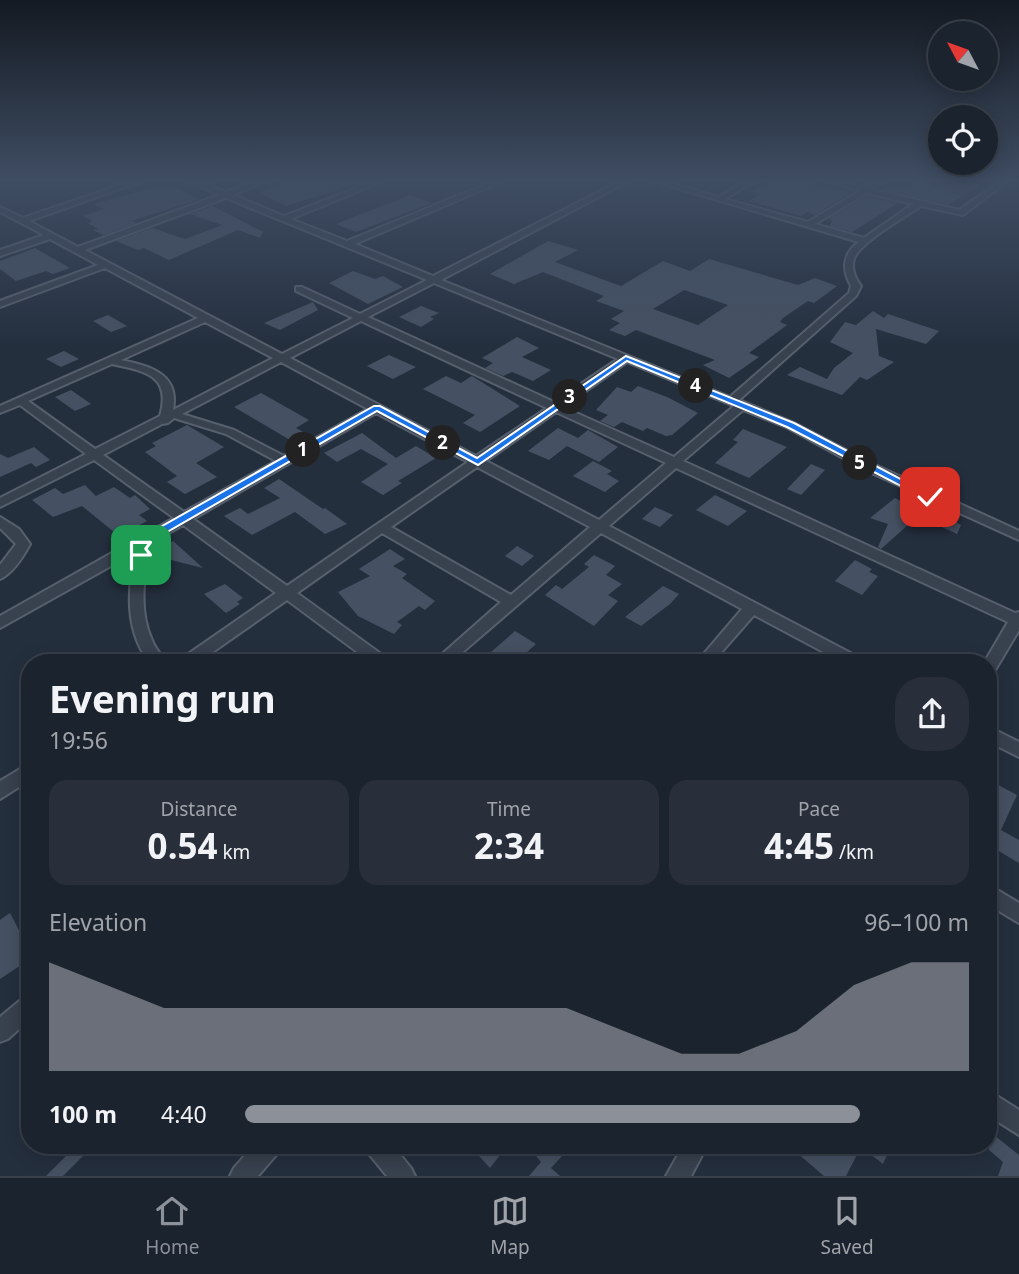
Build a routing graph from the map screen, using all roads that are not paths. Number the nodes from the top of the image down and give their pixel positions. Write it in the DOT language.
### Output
graph roads {
  1 [pos="47,237"];
  2 [pos="52,237"];
  3 [pos="113,237"];
  4 [pos="326,237"];
  5 [pos="366,237"];
  6 [pos="518,237"];
  7 [pos="850,237"];
  8 [pos="870,237"];
  9 [pos="864,241"];
  10 [pos="346,245"];
  11 [pos="78,250"];
  12 [pos="0,253"];
  13 [pos="105,265"];
  14 [pos="437,279"];
  15 [pos="299,289"];
  16 [pos="4,302"];
  17 [pos="0,312"];
  18 [pos="205,317"];
  19 [pos="361,318"];
  20 [pos="282,358"];
  21 [pos="626,358"];
  22 [pos="113,361"];
  23 [pos="21,401"];
  24 [pos="737,403"];
  25 [pos="377,408"];
  26 [pos="555,408"];
  27 [pos="0,410"];
  28 [pos="169,418"];
  29 [pos="96,455"];
  30 [pos="285,461"];
  31 [pos="478,462"];
  32 [pos="674,463"];
  33 [pos="0,503"];
  34 [pos="185,518"];
  35 [pos="0,521"];
  36 [pos="600,527"];
  37 [pos="383,528"];
  38 [pos="1019,536"];
  39 [pos="145,541"];
  40 [pos="0,574"];
  41 [pos="288,594"];
  42 [pos="512,602"];
  43 [pos="752,607"];
  44 [pos="1018,619"];
  45 [pos="0,623"];
  46 [pos="150,654"];
  47 [pos="199,654"];
  48 [pos="371,654"];
  49 [pos="451,654"];
  50 [pos="711,654"];
  51 [pos="840,654"];
  52 [pos="997,654"];
  53 [pos="997,738"];
  54 [pos="1019,750"];
  55 [pos="21,776"];
  56 [pos="0,791"];
  57 [pos="997,899"];
  58 [pos="1019,914"];
  59 [pos="21,1013"];
  60 [pos="0,1031"];
  61 [pos="997,1108"];
  62 [pos="1019,1124"];
  63 [pos="262,1154"];
  64 [pos="384,1154"];
  65 [pos="691,1154"];
  66 [pos="242,1176"];
  67 [pos="403,1176"];
  68 [pos="678,1176"];
  1 -- 12 [label="street"];
  2 -- 11 [label="street"];
  3 -- 11 [label="street"];
  4 -- 10 [label="street"];
  5 -- 10 [label="street"];
  6 -- 14 [label="street"];
  7 -- 9 [label="street"];
  8 -- 9 [label="street"];
  9 -- 24 [label="street"];
  10 -- 14 [label="street"];
  11 -- 13 [label="street"];
  13 -- 16 [label="street"];
  13 -- 18 [label="street"];
  14 -- 19 [label="street"];
  14 -- 21 [label="street"];
  15 -- 19 [label="street"];
  16 -- 17 [label="street"];
  18 -- 20 [label="street"];
  18 -- 22 [label="street"];
  19 -- 20 [label="street"];
  19 -- 26 [label="street"];
  20 -- 25 [label="street"];
  20 -- 28 [label="street"];
  21 -- 24 [label="street"];
  21 -- 26 [label="street"];
  22 -- 23 [label="street"];
  22 -- 28 [label="street"];
  23 -- 27 [label="street"];
  23 -- 29 [label="street"];
  24 -- 32 [label="street"];
  24 -- 38 [label="street"];
  25 -- 30 [label="street"];
  25 -- 31 [label="street"];
  26 -- 31 [label="street"];
  26 -- 32 [label="street"];
  28 -- 29 [label="street"];
  28 -- 30 [label="street"];
  29 -- 33 [label="street"];
  29 -- 34 [label="street"];
  30 -- 34 [label="street"];
  31 -- 36 [label="street"];
  31 -- 37 [label="street"];
  32 -- 36 [label="street"];
  32 -- 44 [label="street"];
  34 -- 39 [label="street"];
  34 -- 41 [label="street"];
  35 -- 40 [label="street"];
  36 -- 42 [label="street"];
  36 -- 43 [label="street"];
  37 -- 41 [label="street"];
  37 -- 42 [label="street"];
  39 -- 45 [label="street"];
  39 -- 46 [label="street"];
  41 -- 47 [label="street"];
  41 -- 48 [label="street"];
  42 -- 49 [label="street"];
  43 -- 50 [label="street"];
  43 -- 51 [label="street"];
  44 -- 52 [label="street"];
  53 -- 54 [label="street"];
  55 -- 56 [label="street"];
  57 -- 58 [label="street"];
  59 -- 60 [label="street"];
  61 -- 62 [label="street"];
  63 -- 66 [label="street"];
  64 -- 67 [label="street"];
  65 -- 68 [label="street"];
}
